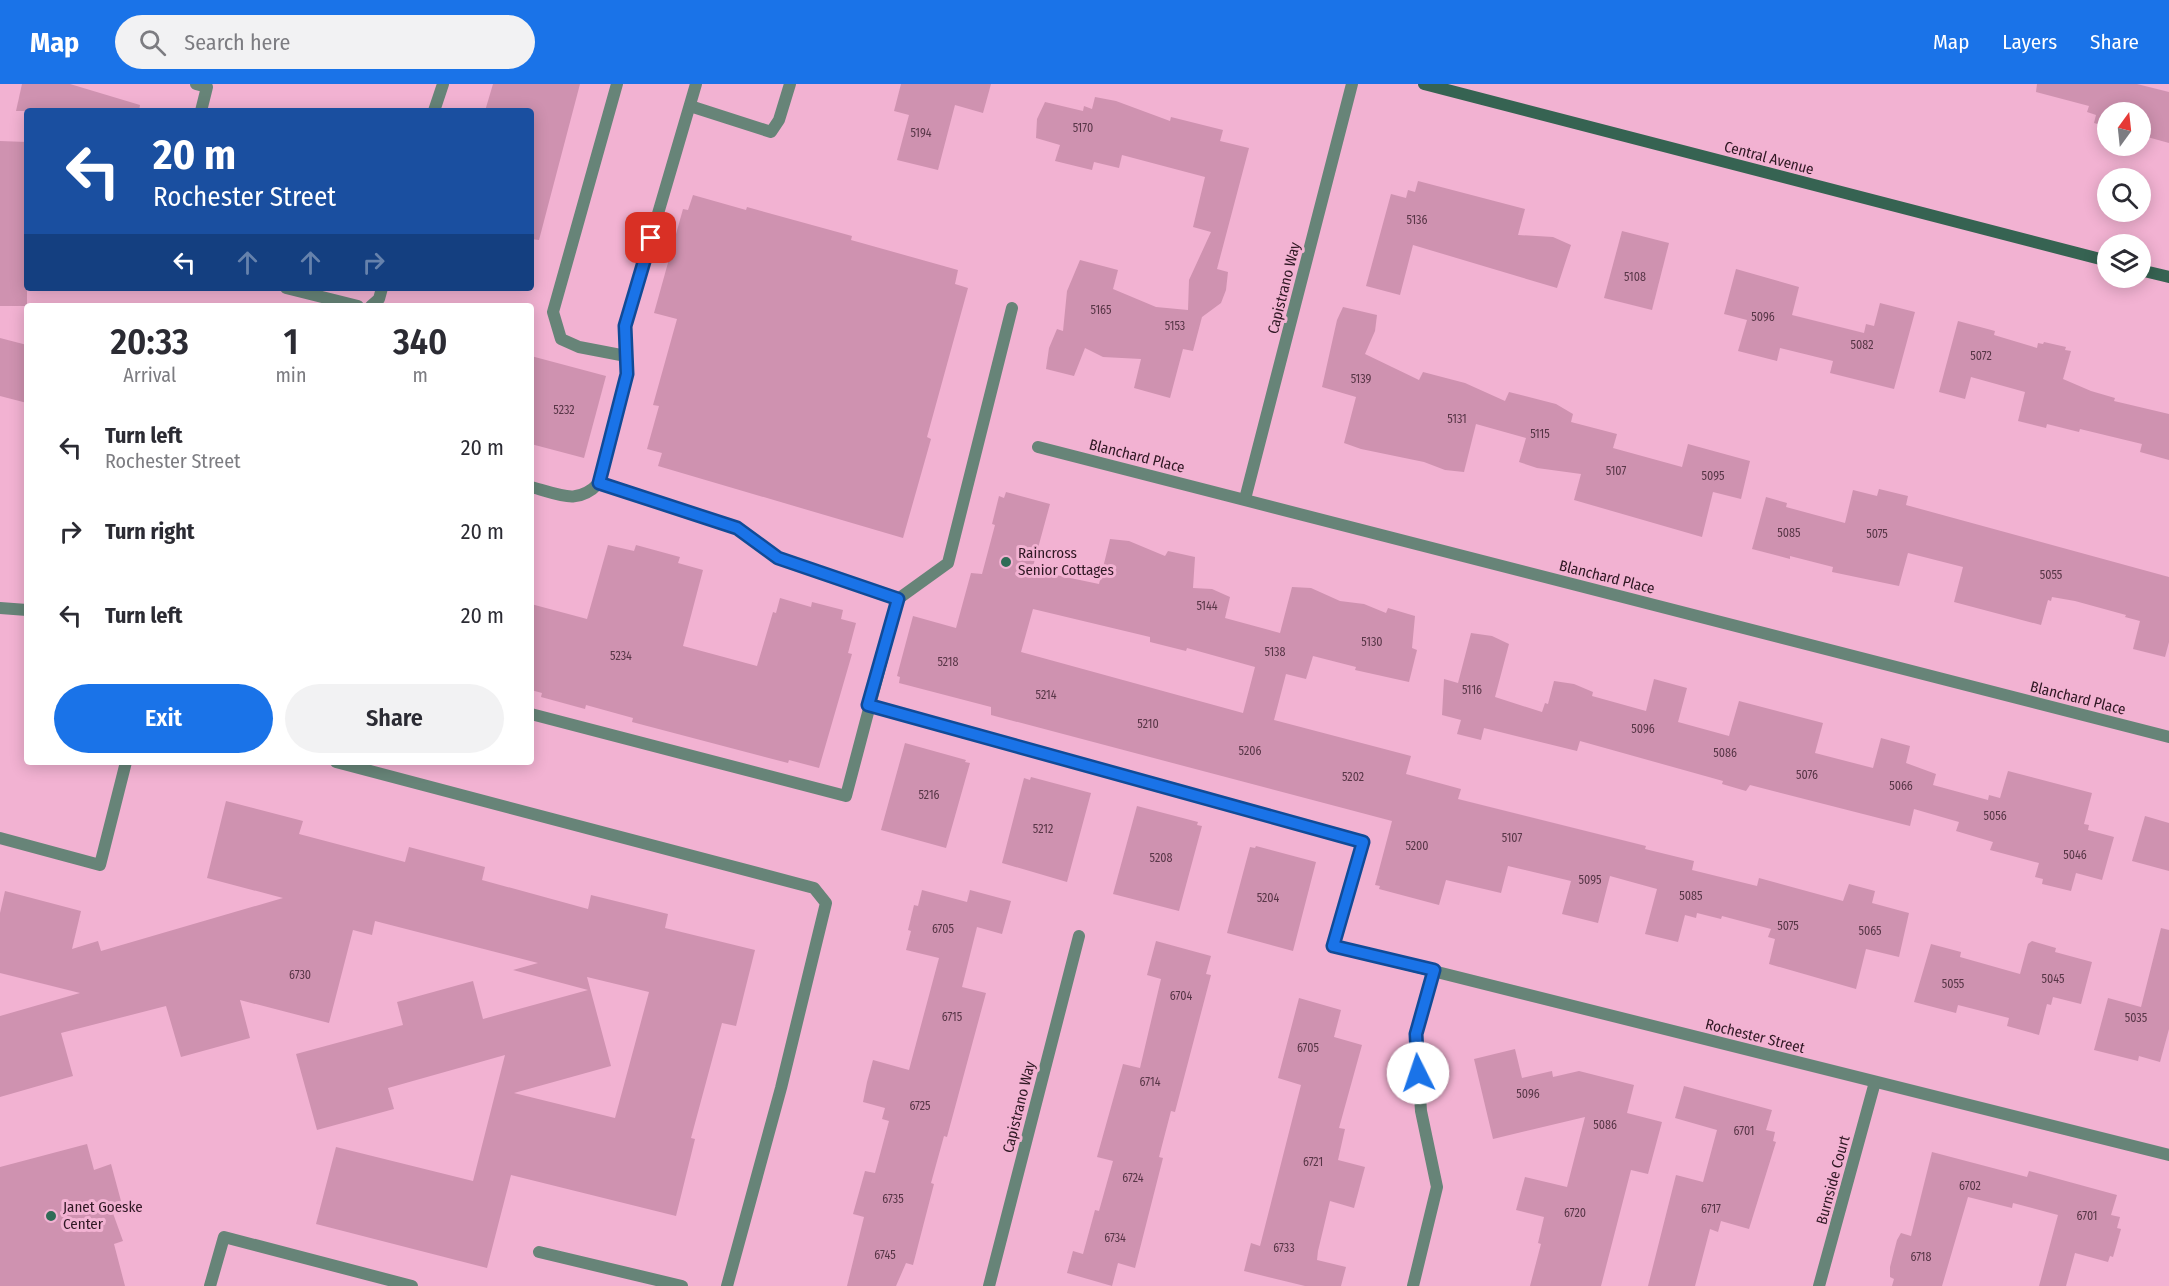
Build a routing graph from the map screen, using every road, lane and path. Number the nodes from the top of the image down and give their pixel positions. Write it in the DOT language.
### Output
graph roads {
  1 [pos="196,84"];
  2 [pos="443,84"];
  3 [pos="617,84"];
  4 [pos="696,84"];
  5 [pos="790,84"];
  6 [pos="1352,84"];
  7 [pos="1424,84"];
  8 [pos="690,106"];
  9 [pos="202,108"];
  10 [pos="435,108"];
  11 [pos="2097,258"];
  12 [pos="2151,273"];
  13 [pos="2169,277"];
  14 [pos="298,291"];
  15 [pos="346,303"];
  16 [pos="1012,308"];
  17 [pos="626,356"];
  18 [pos="1038,447"];
  19 [pos="599,483"];
  20 [pos="534,488"];
  21 [pos="1245,499"];
  22 [pos="898,599"];
  23 [pos="0,608"];
  24 [pos="24,610"];
  25 [pos="868,705"];
  26 [pos="534,715"];
  27 [pos="2169,737"];
  28 [pos="125,765"];
  29 [pos="347,765"];
  30 [pos="0,838"];
  31 [pos="1079,936"];
  32 [pos="1434,970"];
  33 [pos="1875,1082"];
  34 [pos="2169,1155"];
  35 [pos="539,1252"];
  36 [pos="210,1286"];
  37 [pos="412,1286"];
  38 [pos="682,1286"];
  39 [pos="727,1286"];
  40 [pos="989,1286"];
  41 [pos="1413,1286"];
  42 [pos="1819,1286"];
  1 -- 9 [label="street"];
  2 -- 10 [label="street"];
  3 -- 17 [label="street"];
  4 -- 8 [label="street"];
  5 -- 8 [label="street"];
  6 -- 21 [label="street, Capistrano Way"];
  7 -- 11 [label="main road, Central Avenue"];
  8 -- 17 [label="street"];
  12 -- 13 [label="main road"];
  14 -- 15 [label="street"];
  16 -- 22 [label="street"];
  17 -- 19 [label="street"];
  18 -- 21 [label="street, Blanchard Place"];
  19 -- 20 [label="street"];
  19 -- 22 [label="street"];
  21 -- 27 [label="street, Blanchard Place"];
  22 -- 25 [label="street"];
  23 -- 24 [label="street"];
  25 -- 26 [label="street"];
  25 -- 32 [label="street, Rochester Street"];
  28 -- 30 [label="street"];
  29 -- 39 [label="street"];
  31 -- 40 [label="street, Capistrano Way"];
  32 -- 33 [label="street, Rochester Street"];
  32 -- 41 [label="street"];
  33 -- 34 [label="street, Rochester Street"];
  33 -- 42 [label="street, Burnside Court"];
  35 -- 38 [label="street"];
  36 -- 37 [label="street"];
}
